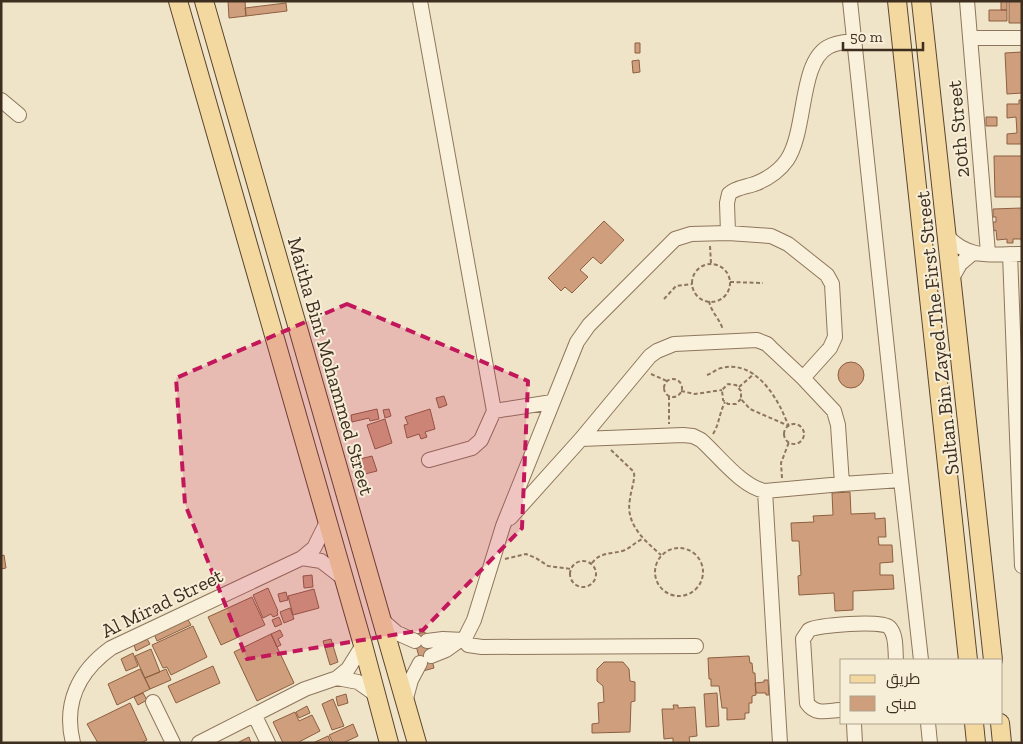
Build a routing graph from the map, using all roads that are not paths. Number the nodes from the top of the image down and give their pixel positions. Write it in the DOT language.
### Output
graph roads {
  1 [pos="178,1"];
  2 [pos="204,1"];
  3 [pos="420,1"];
  4 [pos="850,1"];
  5 [pos="897,1"];
  6 [pos="921,1"];
  7 [pos="967,1"];
  8 [pos="970,38"];
  9 [pos="1022,38"];
  10 [pos="854,41"];
  11 [pos="1,100"];
  12 [pos="19,116"];
  13 [pos="728,233"];
  14 [pos="947,236"];
  15 [pos="973,253"];
  16 [pos="988,253"];
  17 [pos="1016,254"];
  18 [pos="952,278"];
  19 [pos="932,324"];
  20 [pos="803,378"];
  21 [pos="552,402"];
  22 [pos="494,411"];
  23 [pos="968,421"];
  24 [pos="581,439"];
  25 [pos="430,460"];
  26 [pos="901,480"];
  27 [pos="842,484"];
  28 [pos="765,492"];
  29 [pos="327,522"];
  30 [pos="503,526"];
  31 [pos="302,558"];
  32 [pos="1022,566"];
  33 [pos="343,578"];
  34 [pos="382,620"];
  35 [pos="462,640"];
  36 [pos="363,645"];
  37 [pos="696,646"];
  38 [pos="896,659"];
  39 [pos="921,659"];
  40 [pos="968,659"];
  41 [pos="993,659"];
  42 [pos="337,678"];
  43 [pos="375,694"];
  44 [pos="153,702"];
  45 [pos="405,702"];
  46 [pos="255,716"];
  47 [pos="840,716"];
  48 [pos="849,724"];
  49 [pos="928,724"];
  50 [pos="974,724"];
  51 [pos="1000,724"];
  52 [pos="73,743"];
  53 [pos="173,743"];
  54 [pos="199,743"];
  55 [pos="268,743"];
  56 [pos="389,743"];
  57 [pos="417,743"];
  58 [pos="780,743"];
  59 [pos="855,743"];
  60 [pos="930,743"];
  61 [pos="976,743"];
  62 [pos="1002,743"];
  1 -- 29 [label="main road"];
  2 -- 34 [label="main road, Maitha Bint Mohammed Street"];
  3 -- 22 [label="street"];
  4 -- 10 [label="street"];
  5 -- 19 [label="main road, Sultan Bin Zayed The First Street"];
  6 -- 14 [label="main road, Sultan Bin Zayed The First Street"];
  7 -- 8 [label="street, 20th Street"];
  8 -- 9 [label="street"];
  8 -- 16 [label="street, 20th Street"];
  10 -- 13 [label="street"];
  10 -- 26 [label="street"];
  11 -- 12 [label="street"];
  13 -- 20 [label="street"];
  13 -- 21 [label="street"];
  14 -- 15 [label="street"];
  14 -- 18 [label="main road, Sultan Bin Zayed The First Street"];
  15 -- 16 [label="street"];
  15 -- 18 [label="street"];
  16 -- 17 [label="street"];
  17 -- 32 [label="street"];
  18 -- 23 [label="main road, Sultan Bin Zayed The First Street"];
  19 -- 23 [label="main road"];
  19 -- 40 [label="main road, Sultan Bin Zayed The First Street"];
  20 -- 24 [label="street"];
  20 -- 27 [label="street"];
  21 -- 22 [label="street"];
  21 -- 30 [label="street"];
  22 -- 25 [label="street"];
  23 -- 41 [label="main road, Sultan Bin Zayed The First Street"];
  24 -- 28 [label="street"];
  24 -- 30 [label="street"];
  26 -- 27 [label="street"];
  26 -- 39 [label="street"];
  27 -- 28 [label="street"];
  28 -- 58 [label="street"];
  29 -- 31 [label="street, Al Mirad Street"];
  29 -- 33 [label="main road"];
  30 -- 35 [label="street"];
  31 -- 33 [label="street"];
  31 -- 52 [label="street, Al Mirad Street"];
  33 -- 36 [label="main road"];
  34 -- 35 [label="street"];
  34 -- 45 [label="main road, Maitha Bint Mohammed Street"];
  35 -- 37 [label="street"];
  35 -- 45 [label="street"];
  36 -- 42 [label="street"];
  36 -- 43 [label="main road"];
  38 -- 47 [label="street"];
  42 -- 43 [label="street"];
  42 -- 46 [label="street"];
  43 -- 56 [label="main road"];
  44 -- 53 [label="street"];
  45 -- 57 [label="main road, Maitha Bint Mohammed Street"];
  46 -- 54 [label="street"];
  46 -- 55 [label="street"];
  48 -- 59 [label="street"];
  49 -- 60 [label="street"];
  50 -- 61 [label="main road"];
  51 -- 62 [label="main road"];
}
